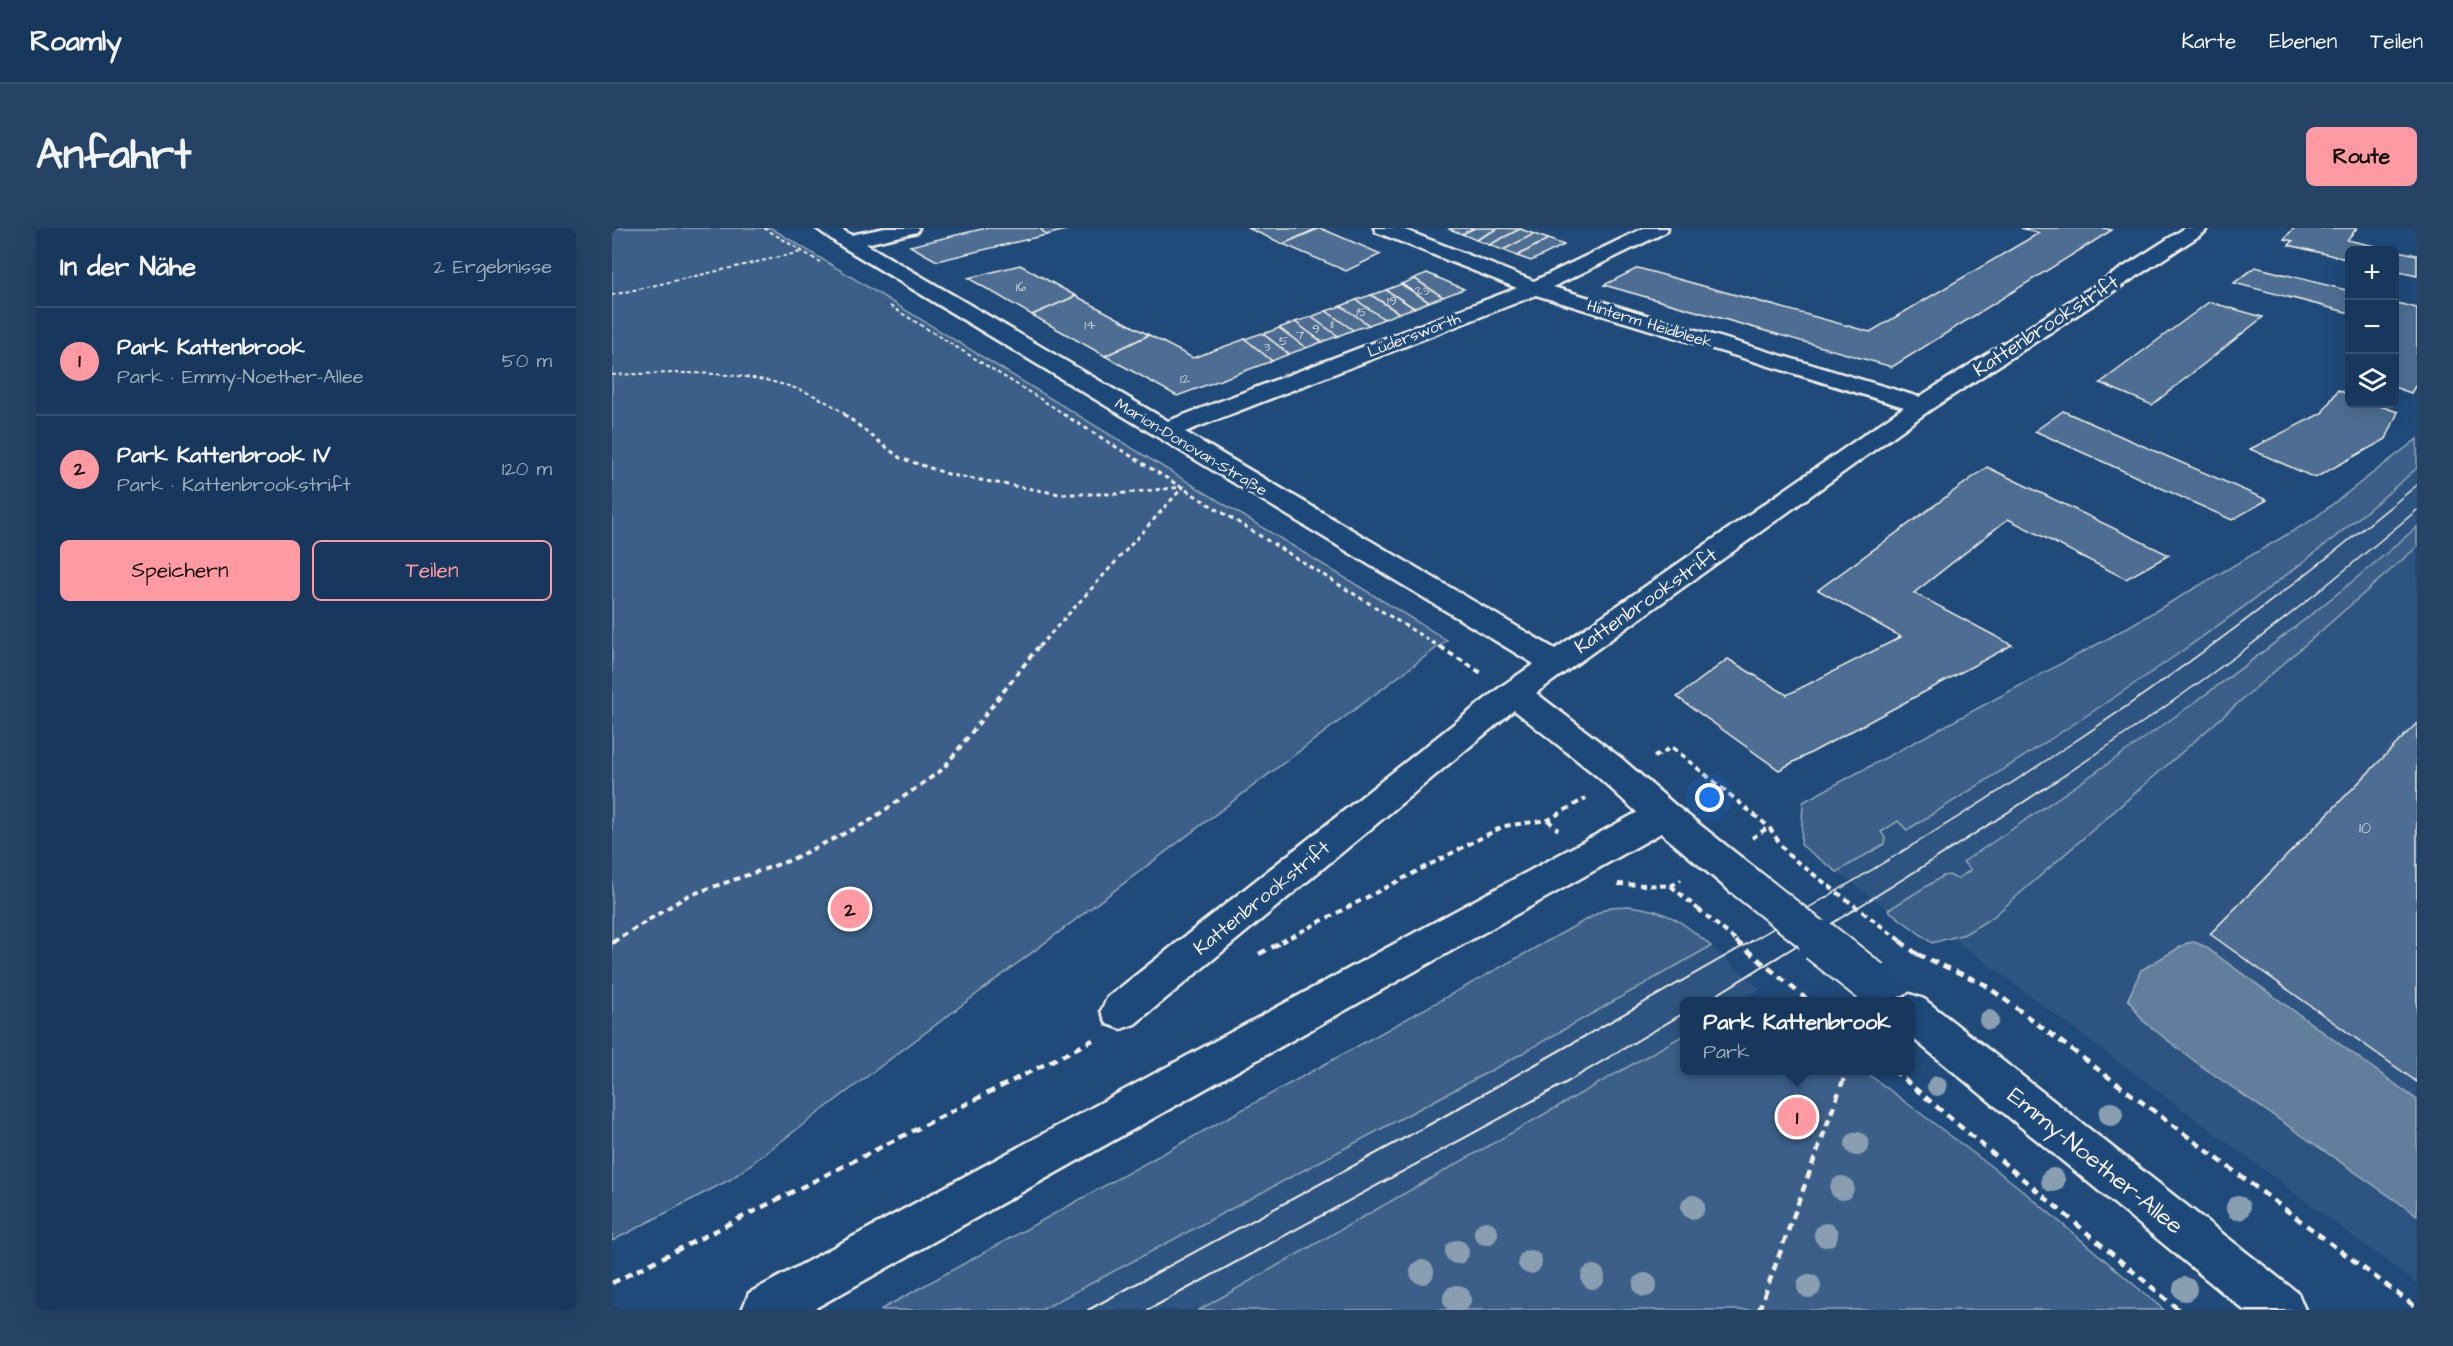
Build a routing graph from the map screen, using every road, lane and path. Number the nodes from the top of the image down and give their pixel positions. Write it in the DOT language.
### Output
graph roads {
  1 [pos="764,228"];
  2 [pos="825,228"];
  3 [pos="910,228"];
  4 [pos="1383,228"];
  5 [pos="1659,228"];
  6 [pos="2166,228"];
  7 [pos="2194,231"];
  8 [pos="848,242"];
  9 [pos="802,252"];
  10 [pos="822,264"];
  11 [pos="1535,288"];
  12 [pos="612,295"];
  13 [pos="882,301"];
  14 [pos="612,375"];
  15 [pos="1922,405"];
  16 [pos="1165,431"];
  17 [pos="1183,487"];
  18 [pos="1558,664"];
  19 [pos="1514,693"];
  20 [pos="1663,815"];
  21 [pos="1548,820"];
  22 [pos="1787,854"];
  23 [pos="1671,886"];
  24 [pos="612,943"];
  25 [pos="1257,955"];
  26 [pos="1884,992"];
  27 [pos="1804,997"];
  28 [pos="1121,1011"];
  29 [pos="1914,1015"];
  30 [pos="1098,1038"];
  31 [pos="1847,1075"];
  32 [pos="1898,1075"];
  33 [pos="612,1282"];
  34 [pos="2417,1308"];
  35 [pos="766,1310"];
  36 [pos="1759,1310"];
  37 [pos="2179,1310"];
  38 [pos="2281,1310"];
  1 -- 9 [label="path"];
  2 -- 8 [label="street, Marion-Donovan-Straße"];
  3 -- 8 [label="street"];
  4 -- 11 [label="street, Hinterm Heidbleek"];
  5 -- 11 [label="street, Lüdersworth"];
  6 -- 7 [label="street"];
  7 -- 15 [label="street, Kattenbrookstrift"];
  8 -- 9 [label="path"];
  8 -- 16 [label="street, Marion-Donovan-Straße"];
  9 -- 10 [label="path"];
  9 -- 12 [label="path"];
  11 -- 15 [label="street, Hinterm Heidbleek"];
  11 -- 16 [label="street, Lüdersworth"];
  13 -- 17 [label="path"];
  14 -- 17 [label="path"];
  15 -- 18 [label="street, Kattenbrookstrift"];
  16 -- 18 [label="street, Marion-Donovan-Straße"];
  17 -- 19 [label="path"];
  17 -- 24 [label="path"];
  18 -- 19 [label="street, Kattenbrookstrift"];
  19 -- 20 [label="street"];
  19 -- 28 [label="street, Kattenbrookstrift"];
  20 -- 26 [label="street, bridge"];
  20 -- 35 [label="street"];
  21 -- 25 [label="path"];
  22 -- 34 [label="path, bridge"];
  23 -- 27 [label="path, bridge"];
  29 -- 38 [label="street, Emmy-Noether-Allee"];
  30 -- 33 [label="path"];
  31 -- 36 [label="path"];
  32 -- 37 [label="path"];
}
